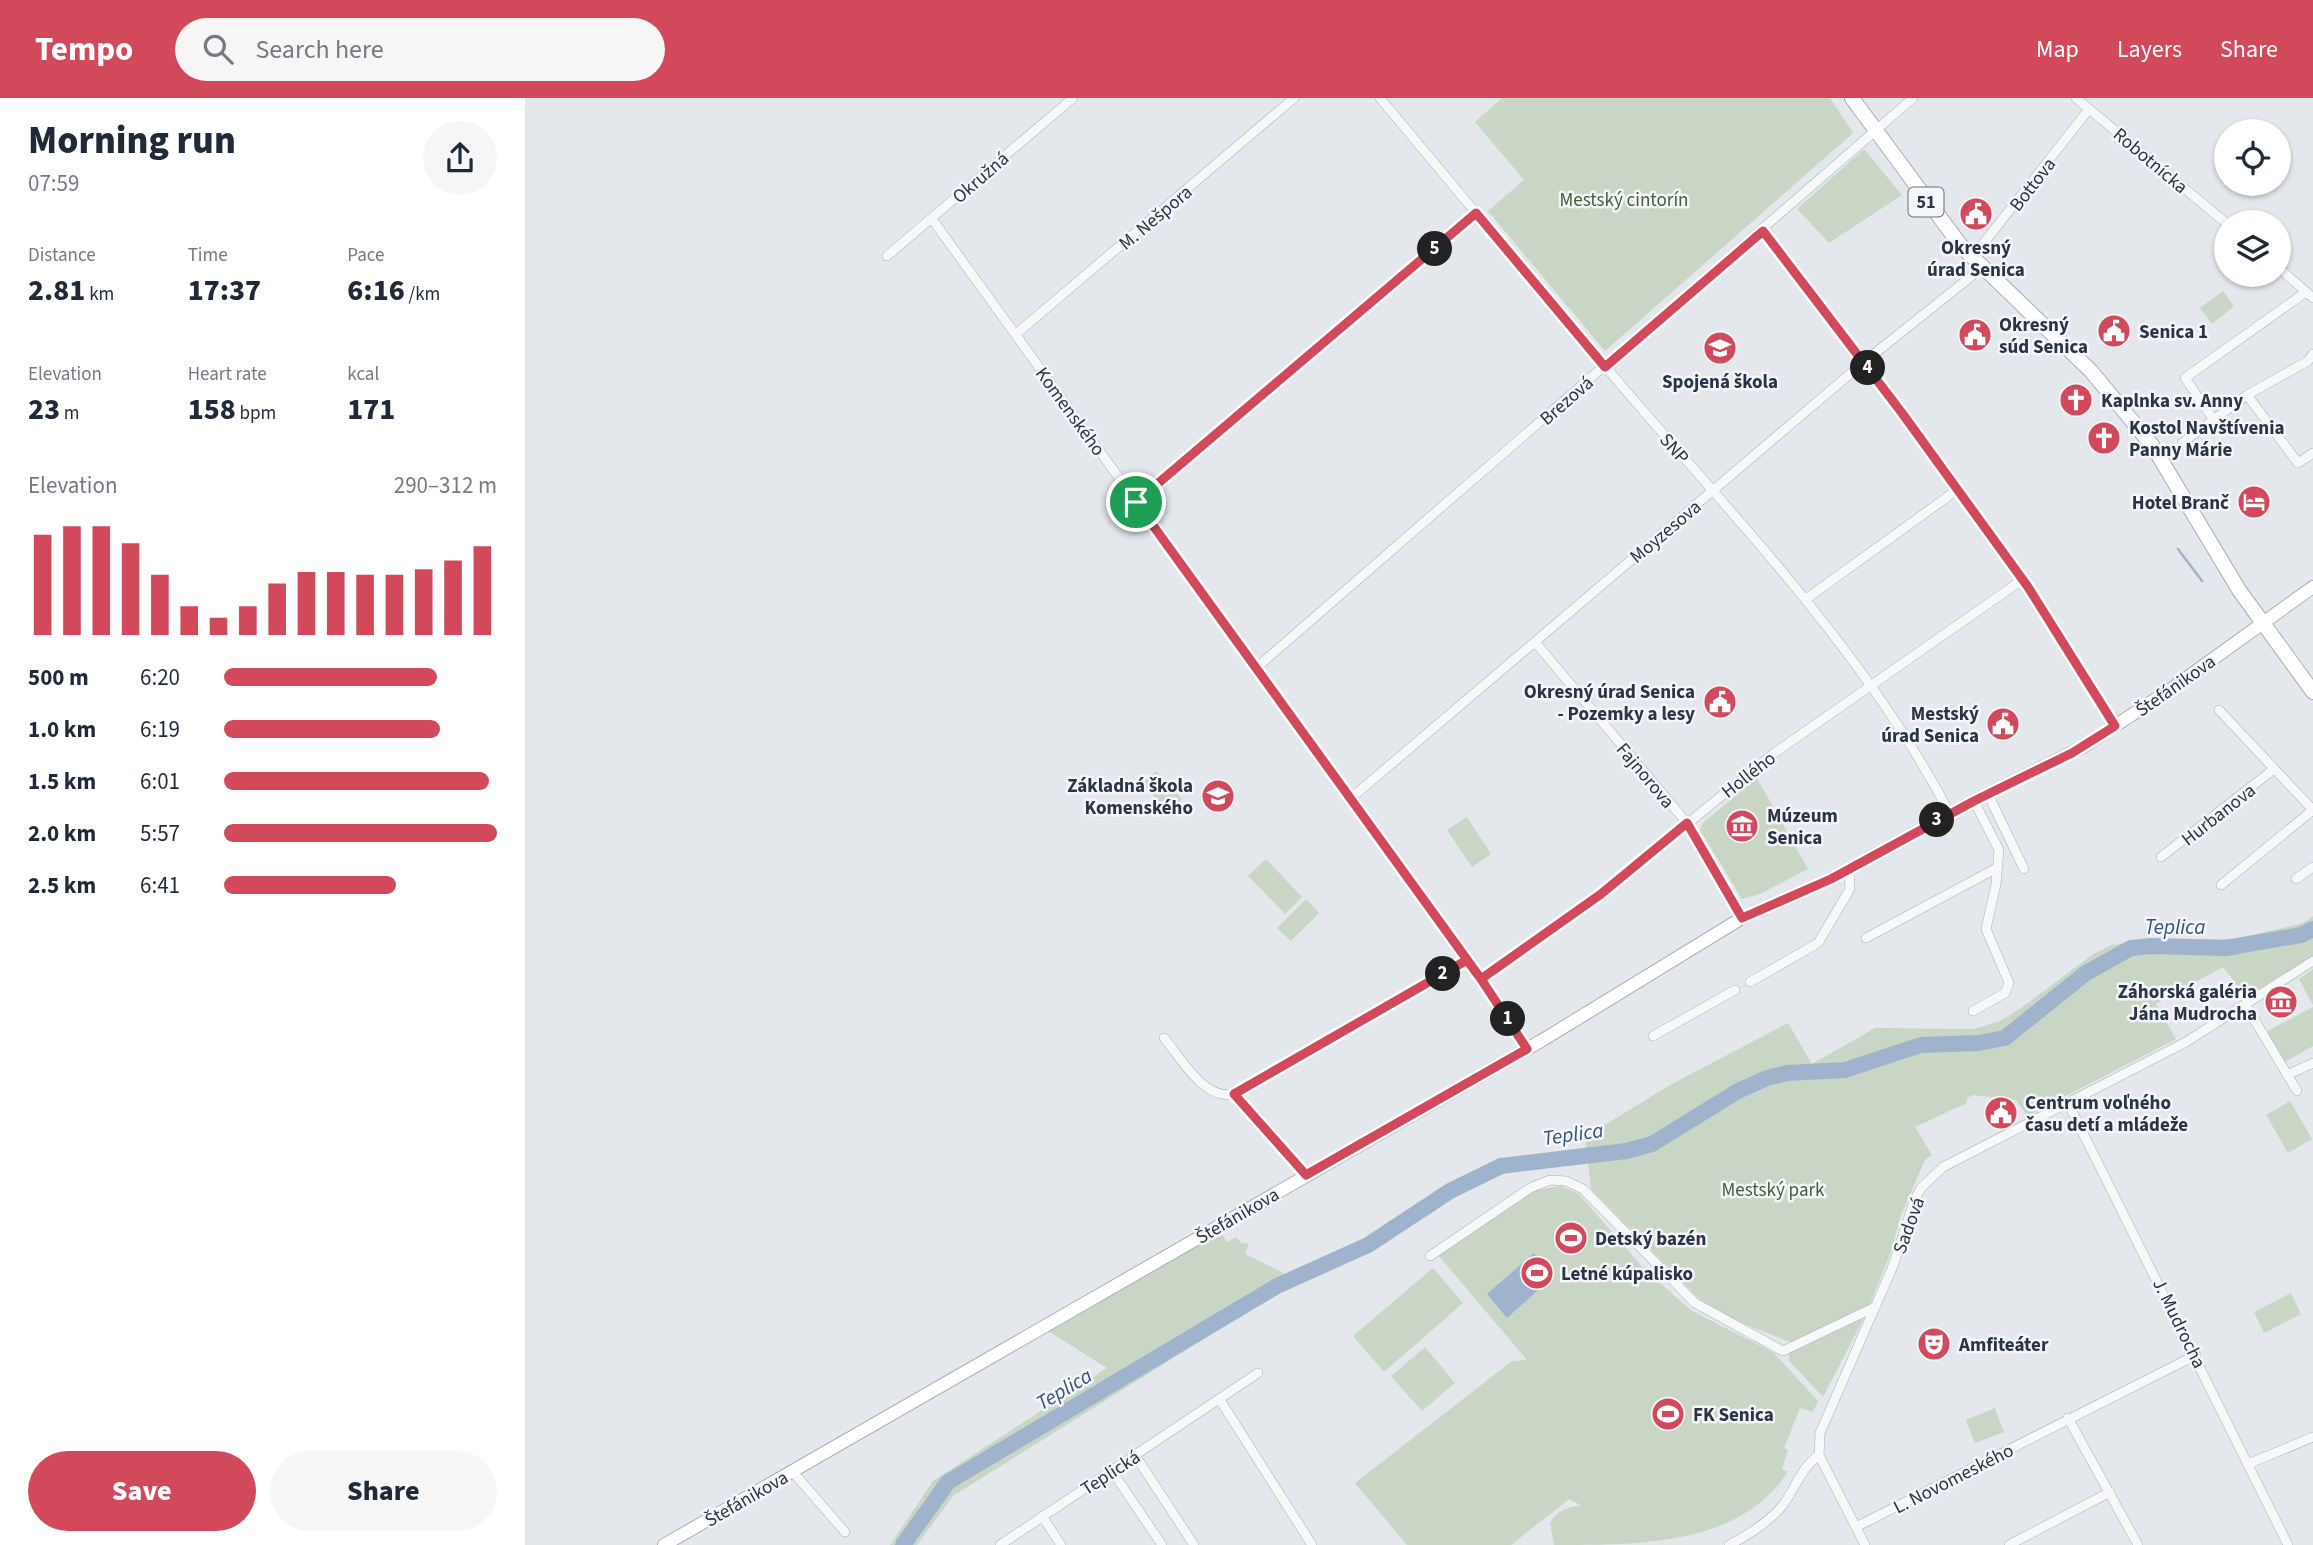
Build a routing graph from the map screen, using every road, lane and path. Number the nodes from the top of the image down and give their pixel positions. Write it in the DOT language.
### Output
graph roads {
  1 [pos="1073,98"];
  2 [pos="1294,98"];
  3 [pos="1380,98"];
  4 [pos="1852,98"];
  5 [pos="1913,98"];
  6 [pos="2075,98"];
  7 [pos="2089,109"];
  8 [pos="1875,131"];
  9 [pos="1476,213"];
  10 [pos="2214,213"];
  11 [pos="932,219"];
  12 [pos="1763,231"];
  13 [pos="887,256"];
  14 [pos="1978,262"];
  15 [pos="2291,278"];
  16 [pos="2310,295"];
  17 [pos="1016,334"];
  18 [pos="2311,361"];
  19 [pos="1864,362"];
  20 [pos="1605,367"];
  21 [pos="2247,395"];
  22 [pos="2213,419"];
  23 [pos="2182,443"];
  24 [pos="2313,453"];
  25 [pos="1957,490"];
  26 [pos="1712,491"];
  27 [pos="1136,502"];
  28 [pos="2022,580"];
  29 [pos="2313,587"];
  30 [pos="1806,600"];
  31 [pos="2261,622"];
  32 [pos="1535,642"];
  33 [pos="1256,668"];
  34 [pos="1872,687"];
  35 [pos="2313,692"];
  36 [pos="2219,710"];
  37 [pos="2115,726"];
  38 [pos="2274,769"];
  39 [pos="1988,794"];
  40 [pos="1350,799"];
  41 [pos="1974,801"];
  42 [pos="2313,810"];
  43 [pos="1949,814"];
  44 [pos="1687,823"];
  45 [pos="2161,858"];
  46 [pos="2313,867"];
  47 [pos="1995,869"];
  48 [pos="2024,869"];
  49 [pos="1849,870"];
  50 [pos="2296,879"];
  51 [pos="2221,885"];
  52 [pos="1742,918"];
  53 [pos="1866,938"];
  54 [pos="1467,960"];
  55 [pos="2313,961"];
  56 [pos="1481,979"];
  57 [pos="1750,982"];
  58 [pos="1735,990"];
  59 [pos="2245,1003"];
  60 [pos="1973,1011"];
  61 [pos="1653,1036"];
  62 [pos="1164,1038"];
  63 [pos="1527,1049"];
  64 [pos="2313,1063"];
  65 [pos="2287,1074"];
  66 [pos="2297,1091"];
  67 [pos="1234,1094"];
  68 [pos="2069,1103"];
  69 [pos="1306,1175"];
  70 [pos="1430,1256"];
  71 [pos="1873,1308"];
  72 [pos="2196,1355"];
  73 [pos="1258,1373"];
  74 [pos="1220,1400"];
  75 [pos="2069,1418"];
  76 [pos="2313,1437"];
  77 [pos="1135,1455"];
  78 [pos="1819,1455"];
  79 [pos="2248,1464"];
  80 [pos="792,1471"];
  81 [pos="1112,1471"];
  82 [pos="2110,1492"];
  83 [pos="1042,1516"];
  84 [pos="1856,1527"];
  85 [pos="845,1532"];
  86 [pos="664,1545"];
  87 [pos="1000,1545"];
  88 [pos="1061,1545"];
  89 [pos="1162,1545"];
  90 [pos="1194,1545"];
  91 [pos="1312,1545"];
  92 [pos="1729,1545"];
  93 [pos="1865,1545"];
  94 [pos="2009,1545"];
  95 [pos="2138,1545"];
  96 [pos="2288,1545"];
  1 -- 11 [label="street, Okružná"];
  2 -- 17 [label="street, M. Nešpora"];
  3 -- 9 [label="street, SNP"];
  4 -- 8 [label="main road, 51"];
  5 -- 8 [label="street, Brezová"];
  6 -- 7 [label="street, Robotnícka"];
  7 -- 10 [label="street, Robotnícka"];
  7 -- 14 [label="street, Bottova"];
  8 -- 12 [label="street, Brezová"];
  8 -- 14 [label="main road, 51"];
  9 -- 20 [label="street, SNP"];
  9 -- 27 [label="street"];
  11 -- 13 [label="street, Okružná"];
  11 -- 17 [label="street, Komenského"];
  12 -- 19 [label="street"];
  12 -- 20 [label="street, Brezová"];
  14 -- 19 [label="street, Moyzesova"];
  14 -- 31 [label="main road, 51"];
  15 -- 16 [label="street"];
  16 -- 22 [label="street"];
  17 -- 27 [label="street, Komenského"];
  18 -- 21 [label="street"];
  19 -- 25 [label="street"];
  19 -- 26 [label="street, Moyzesova"];
  20 -- 26 [label="street, SNP"];
  20 -- 33 [label="street, Brezová"];
  21 -- 22 [label="street"];
  21 -- 24 [label="street"];
  22 -- 23 [label="street"];
  25 -- 28 [label="street"];
  25 -- 30 [label="street"];
  26 -- 30 [label="street, SNP"];
  26 -- 32 [label="street, Moyzesova"];
  27 -- 33 [label="street, Komenského"];
  28 -- 34 [label="street, Hollého"];
  28 -- 37 [label="street"];
  29 -- 31 [label="street, Štefánikova"];
  30 -- 34 [label="street, SNP"];
  31 -- 35 [label="main road, 51"];
  31 -- 37 [label="street, Štefánikova"];
  32 -- 40 [label="street, Moyzesova"];
  32 -- 44 [label="street, Fajnorova"];
  33 -- 40 [label="street, Komenského"];
  34 -- 43 [label="street, SNP"];
  34 -- 44 [label="street, Hollého"];
  36 -- 38 [label="street, Hurbanova"];
  37 -- 39 [label="street, Štefánikova"];
  38 -- 42 [label="street, Hurbanova"];
  38 -- 45 [label="street, Hurbanova"];
  39 -- 41 [label="street, Štefánikova"];
  39 -- 48 [label="street"];
  40 -- 54 [label="street, Komenského"];
  41 -- 43 [label="street, Štefánikova"];
  41 -- 47 [label="street"];
  42 -- 51 [label="street, Hurbanova"];
  43 -- 49 [label="street, Štefánikova"];
  44 -- 52 [label="street, Fajnorova"];
  44 -- 56 [label="street, Hollého"];
  46 -- 50 [label="street"];
  47 -- 53 [label="street"];
  47 -- 60 [label="street"];
  49 -- 52 [label="street, Štefánikova"];
  49 -- 57 [label="street"];
  52 -- 63 [label="street, Štefánikova"];
  54 -- 56 [label="street, Komenského"];
  54 -- 67 [label="street"];
  55 -- 59 [label="street, Sadová"];
  56 -- 63 [label="street, Komenského"];
  58 -- 61 [label="street"];
  59 -- 65 [label="street"];
  59 -- 68 [label="street, Sadová"];
  62 -- 67 [label="street"];
  63 -- 69 [label="street, Štefánikova"];
  64 -- 65 [label="street"];
  65 -- 66 [label="street"];
  67 -- 69 [label="street"];
  68 -- 71 [label="street, Sadová"];
  68 -- 72 [label="street, J. Mudrocha"];
  69 -- 80 [label="street, Štefánikova"];
  70 -- 71 [label="street"];
  71 -- 78 [label="street, Sadová"];
  72 -- 75 [label="street, L. Novomeského"];
  72 -- 79 [label="street, J. Mudrocha"];
  73 -- 74 [label="street, Teplická"];
  74 -- 77 [label="street, Teplická"];
  74 -- 91 [label="street"];
  75 -- 82 [label="street"];
  75 -- 84 [label="street, L. Novomeského"];
  76 -- 79 [label="street"];
  77 -- 81 [label="street, Teplická"];
  77 -- 90 [label="street"];
  78 -- 84 [label="street"];
  78 -- 92 [label="street"];
  79 -- 96 [label="street, J. Mudrocha"];
  80 -- 85 [label="street"];
  80 -- 86 [label="street, Štefánikova"];
  81 -- 83 [label="street, Teplická"];
  81 -- 89 [label="street"];
  82 -- 94 [label="street"];
  82 -- 95 [label="street"];
  83 -- 87 [label="street, Teplická"];
  83 -- 88 [label="street"];
  84 -- 93 [label="street"];
}
